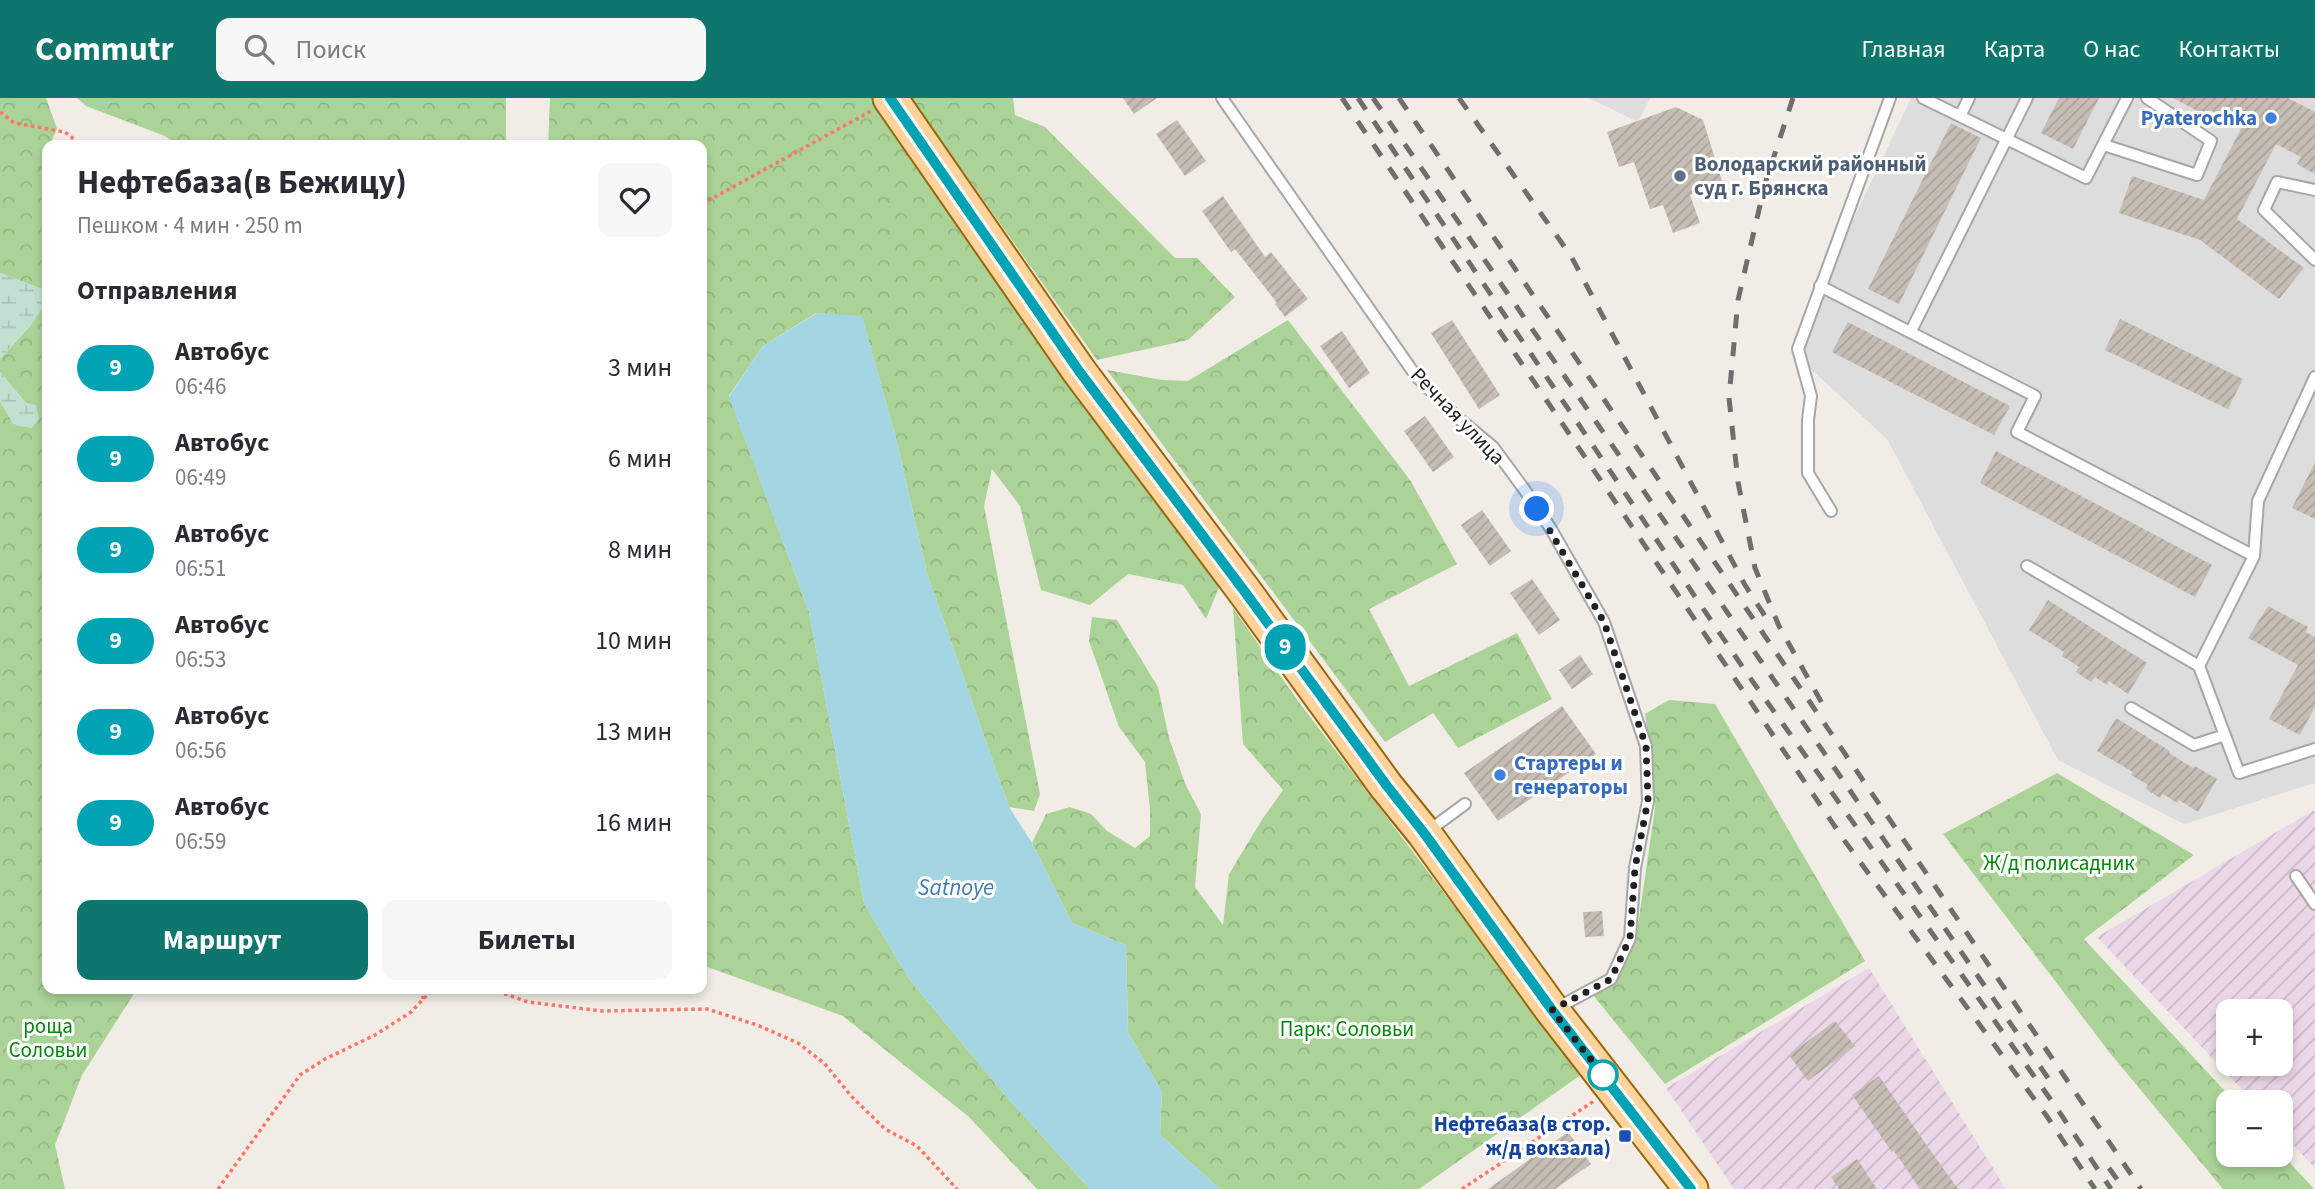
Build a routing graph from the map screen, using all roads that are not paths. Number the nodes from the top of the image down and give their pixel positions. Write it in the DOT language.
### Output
graph roads {
  1 [pos="1222,98"];
  2 [pos="1890,98"];
  3 [pos="1923,98"];
  4 [pos="1969,98"];
  5 [pos="2027,98"];
  6 [pos="2127,98"];
  7 [pos="2147,98"];
  8 [pos="891,99"];
  9 [pos="1960,116"];
  10 [pos="2007,139"];
  11 [pos="2104,145"];
  12 [pos="2315,190"];
  13 [pos="2315,260"];
  14 [pos="1820,286"];
  15 [pos="1911,331"];
  16 [pos="2315,377"];
  17 [pos="1831,511"];
  18 [pos="2254,556"];
  19 [pos="2027,566"];
  20 [pos="2199,666"];
  21 [pos="2131,708"];
  22 [pos="2225,735"];
  23 [pos="2315,749"];
  24 [pos="1465,804"];
  25 [pos="1424,833"];
  26 [pos="2296,876"];
  27 [pos="2315,904"];
  28 [pos="1552,1010"];
  29 [pos="1691,1189"];
  1 -- 28 [label="lane, Речная улица"];
  2 -- 14 [label="lane"];
  3 -- 9 [label="lane"];
  4 -- 9 [label="lane"];
  5 -- 10 [label="lane"];
  6 -- 11 [label="lane"];
  7 -- 11 [label="lane"];
  8 -- 25 [label="main road"];
  9 -- 10 [label="lane"];
  10 -- 11 [label="lane"];
  10 -- 15 [label="lane"];
  12 -- 13 [label="lane"];
  14 -- 15 [label="lane"];
  14 -- 17 [label="lane"];
  15 -- 18 [label="lane"];
  16 -- 18 [label="lane"];
  18 -- 20 [label="lane"];
  19 -- 20 [label="lane"];
  20 -- 22 [label="lane"];
  21 -- 22 [label="lane"];
  22 -- 23 [label="lane"];
  24 -- 25 [label="lane"];
  25 -- 28 [label="main road"];
  26 -- 27 [label="lane"];
  28 -- 29 [label="main road"];
}
